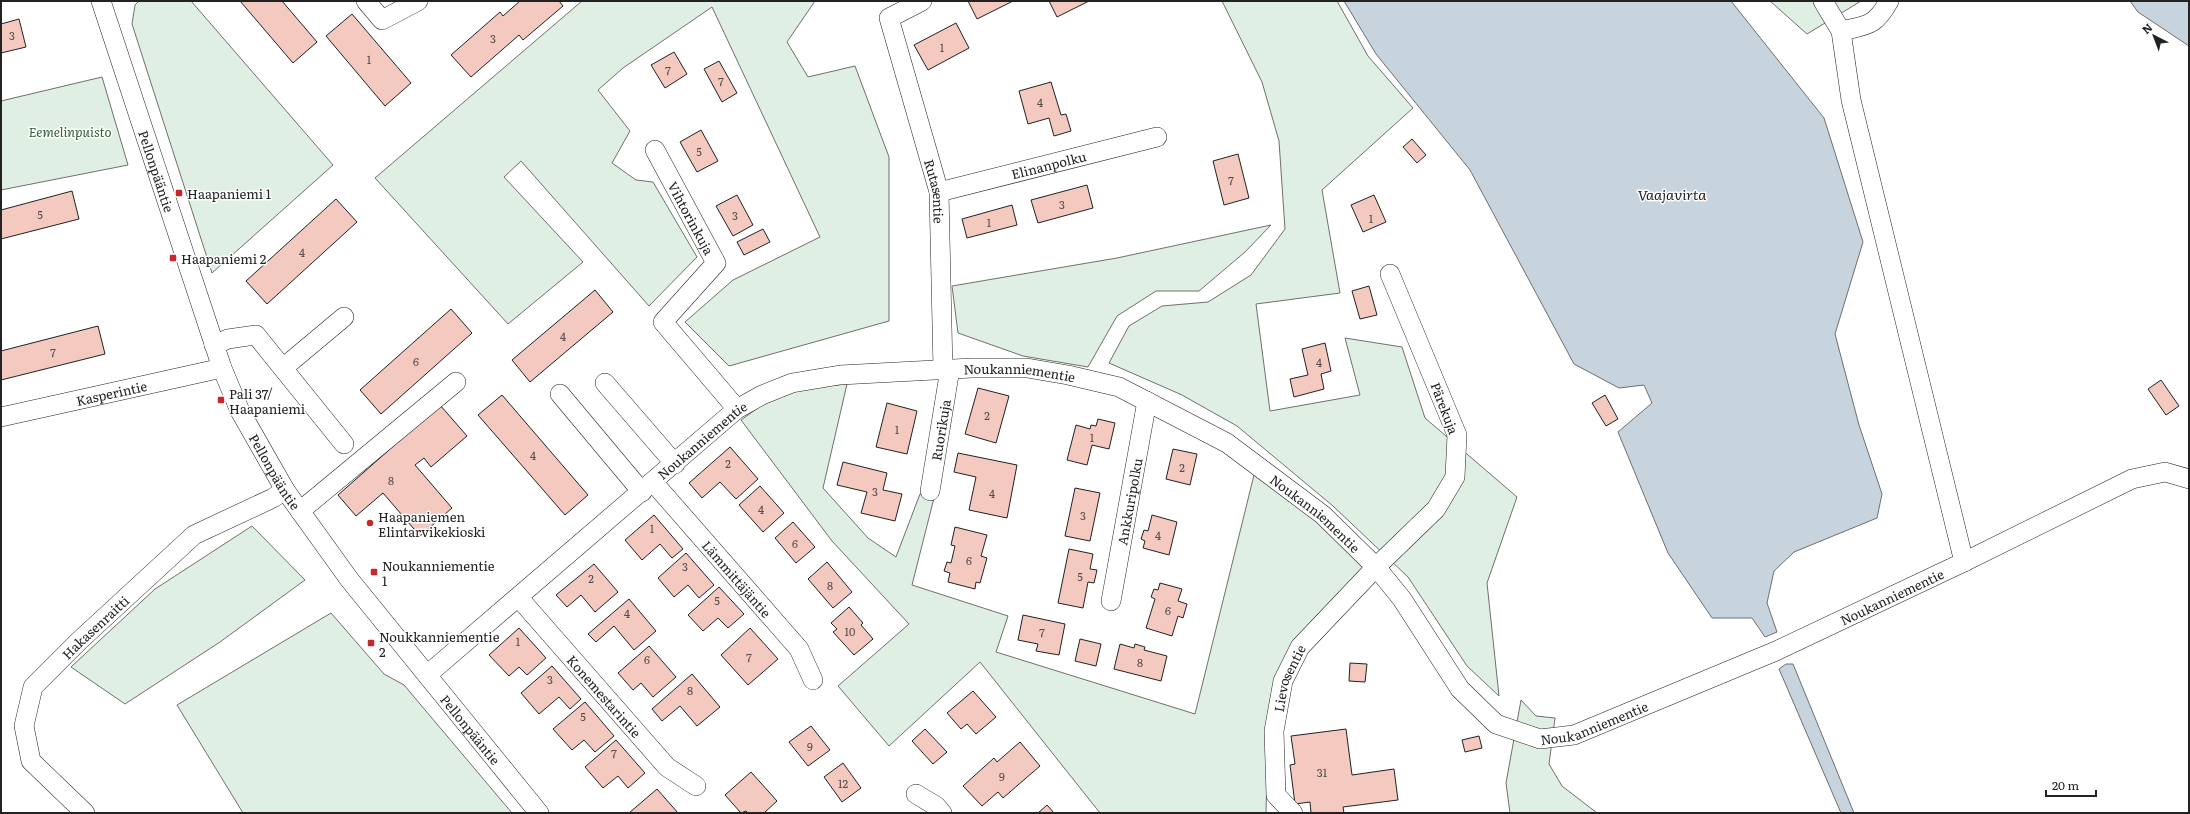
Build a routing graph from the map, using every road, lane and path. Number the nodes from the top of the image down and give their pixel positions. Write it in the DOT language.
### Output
graph roads {
  1 [pos="101,1"];
  2 [pos="366,1"];
  3 [pos="418,1"];
  4 [pos="922,1"];
  5 [pos="1823,1"];
  6 [pos="1889,1"];
  7 [pos="1841,31"];
  8 [pos="1157,137"];
  9 [pos="655,150"];
  10 [pos="939,192"];
  11 [pos="1390,274"];
  12 [pos="344,316"];
  13 [pos="214,345"];
  14 [pos="222,368"];
  15 [pos="283,368"];
  16 [pos="947,369"];
  17 [pos="456,382"];
  18 [pos="605,383"];
  19 [pos="560,394"];
  20 [pos="1146,401"];
  21 [pos="737,409"];
  22 [pos="1,416"];
  23 [pos="344,444"];
  24 [pos="675,464"];
  25 [pos="2188,473"];
  26 [pos="648,487"];
  27 [pos="285,490"];
  28 [pos="930,491"];
  29 [pos="300,511"];
  30 [pos="1964,562"];
  31 [pos="1376,567"];
  32 [pos="519,598"];
  33 [pos="1111,601"];
  34 [pos="427,675"];
  35 [pos="813,680"];
  36 [pos="696,786"];
  37 [pos="916,794"];
  38 [pos="85,813"];
  39 [pos="539,813"];
  40 [pos="942,813"];
  41 [pos="1293,813"];
  1 -- 13 [label="street, Pellonpääntie"];
  2 -- 3 [label="street"];
  4 -- 10 [label="street, Rutasentie"];
  5 -- 7 [label="street"];
  6 -- 7 [label="street"];
  7 -- 30 [label="street"];
  8 -- 10 [label="street, Elinanpolku"];
  9 -- 21 [label="street, Vihtorinkuja"];
  10 -- 16 [label="street, Rutasentie"];
  11 -- 31 [label="street, Pärekuja"];
  12 -- 15 [label="street"];
  13 -- 14 [label="street, Pellonpääntie"];
  13 -- 15 [label="street"];
  14 -- 22 [label="street, Kasperintie"];
  14 -- 27 [label="street, Pellonpääntie"];
  15 -- 23 [label="street"];
  16 -- 20 [label="street, Noukanniementie"];
  16 -- 21 [label="street, Noukanniementie"];
  16 -- 28 [label="street, Ruorikuja"];
  17 -- 29 [label="street"];
  18 -- 24 [label="street"];
  19 -- 26 [label="street, Lämmittäjäntie"];
  20 -- 31 [label="street, Noukanniementie"];
  20 -- 33 [label="street, Ankkuripolku"];
  21 -- 24 [label="street, Noukanniementie"];
  24 -- 26 [label="street, Noukanniementie"];
  25 -- 30 [label="street, Noukanniementie"];
  26 -- 32 [label="street, Noukanniementie"];
  26 -- 35 [label="street, Lämmittäjäntie"];
  27 -- 29 [label="street, Pellonpääntie"];
  27 -- 38 [label="street, Hakasenraitti"];
  29 -- 34 [label="street, Pellonpääntie"];
  30 -- 31 [label="street, Noukanniementie"];
  31 -- 41 [label="street, Lievosentie"];
  32 -- 34 [label="street, Noukanniementie"];
  32 -- 36 [label="street, Konemestarintie"];
  34 -- 39 [label="street, Pellonpääntie"];
  37 -- 40 [label="street"];
}
